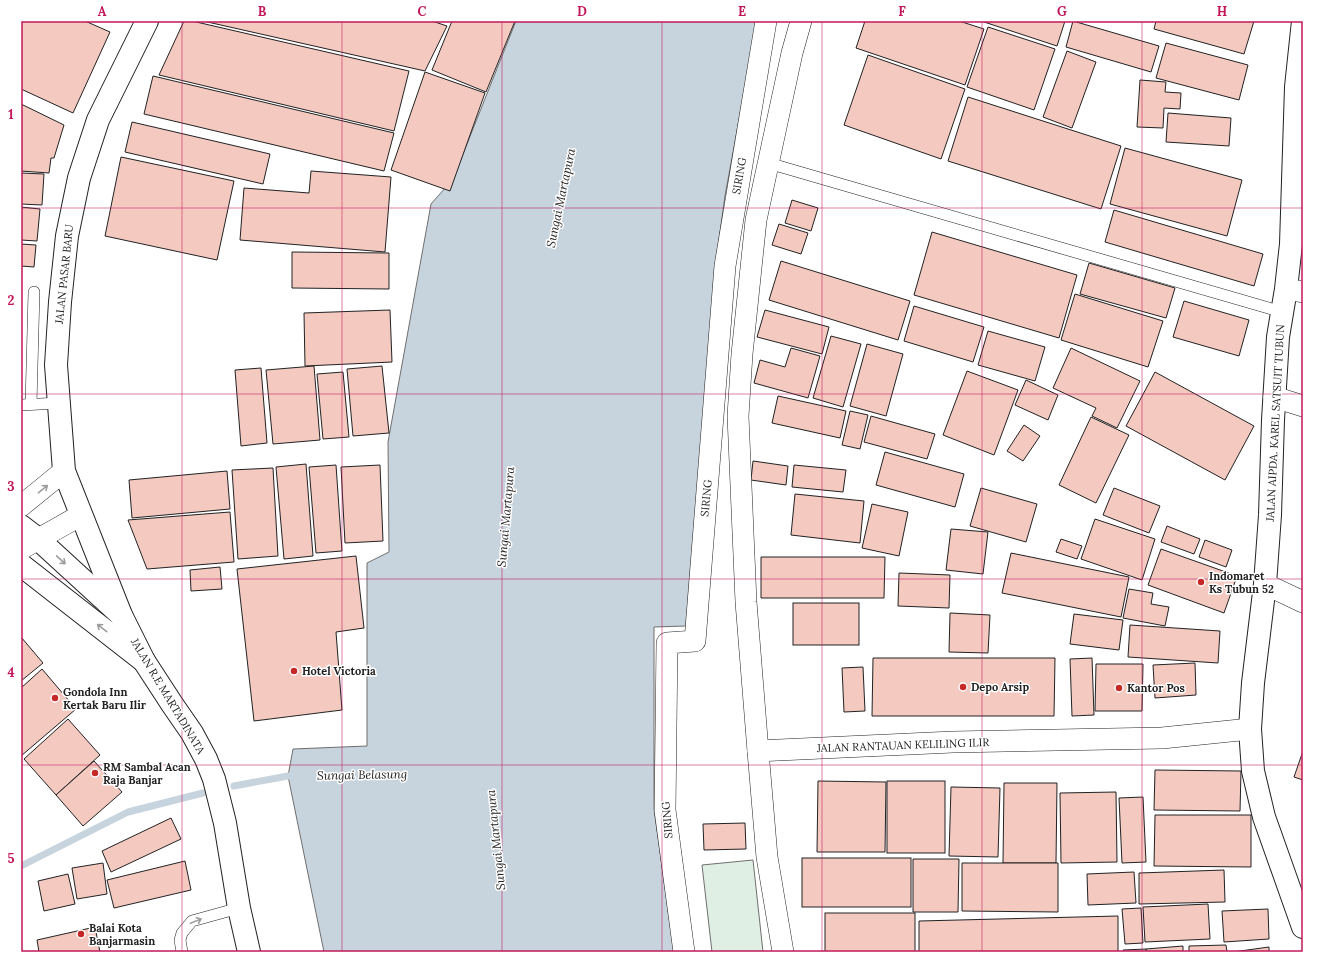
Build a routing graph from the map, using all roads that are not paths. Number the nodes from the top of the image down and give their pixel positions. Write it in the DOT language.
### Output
graph roads {
  1 [pos="147,21"];
  2 [pos="766,21"];
  3 [pos="801,21"];
  4 [pos="1303,21"];
  5 [pos="1301,67"];
  6 [pos="768,163"];
  7 [pos="1294,291"];
  8 [pos="34,292"];
  9 [pos="1282,312"];
  10 [pos="1274,397"];
  11 [pos="59,403"];
  12 [pos="26,405"];
  13 [pos="1303,406"];
  14 [pos="64,471"];
  15 [pos="21,506"];
  16 [pos="81,514"];
  17 [pos="27,538"];
  18 [pos="21,565"];
  19 [pos="1265,584"];
  20 [pos="1303,602"];
  21 [pos="121,616"];
  22 [pos="144,661"];
  23 [pos="1250,729"];
  24 [pos="758,751"];
  25 [pos="239,908"];
  26 [pos="1303,927"];
  27 [pos="182,952"];
  28 [pos="249,952"];
  29 [pos="684,952"];
  30 [pos="783,952"];
  1 -- 11 [label="main road, JALAN PASAR BARU"];
  2 -- 29 [label="street, SIRING"];
  3 -- 6 [label="street"];
  4 -- 5 [label="main road, JALAN AIPDA. KAREL SATSUIT TUBUN"];
  5 -- 7 [label="main road, JALAN AIPDA. KAREL SATSUIT TUBUN"];
  6 -- 9 [label="lane"];
  6 -- 24 [label="street"];
  7 -- 9 [label="main road, JALAN AIPDA. KAREL SATSUIT TUBUN"];
  8 -- 12 [label="lane"];
  9 -- 10 [label="main road, JALAN AIPDA. KAREL SATSUIT TUBUN"];
  10 -- 13 [label="street"];
  10 -- 19 [label="main road, JALAN AIPDA. KAREL SATSUIT TUBUN"];
  11 -- 12 [label="lane"];
  11 -- 14 [label="main road, JALAN PASAR BARU"];
  15 -- 14 [label="street, one-way"];
  14 -- 16 [label="main road, JALAN R.E MARTADINATA"];
  16 -- 17 [label="street"];
  16 -- 21 [label="main road, JALAN R.E MARTADINATA"];
  17 -- 21 [label="main road, one-way"];
  22 -- 18 [label="main road, one-way"];
  19 -- 20 [label="street"];
  19 -- 23 [label="main road, JALAN AIPDA. KAREL SATSUIT TUBUN"];
  21 -- 22 [label="main road, JALAN R.E MARTADINATA"];
  22 -- 25 [label="main road, JALAN R.E MARTADINATA"];
  23 -- 24 [label="street, JALAN RANTAUAN KELILING ILIR"];
  23 -- 26 [label="main road, JALAN AIPDA. KAREL SATSUIT TUBUN"];
  24 -- 30 [label="street"];
  27 -- 25 [label="lane, one-way"];
  25 -- 28 [label="main road, JALAN R.E MARTADINATA"];
}
